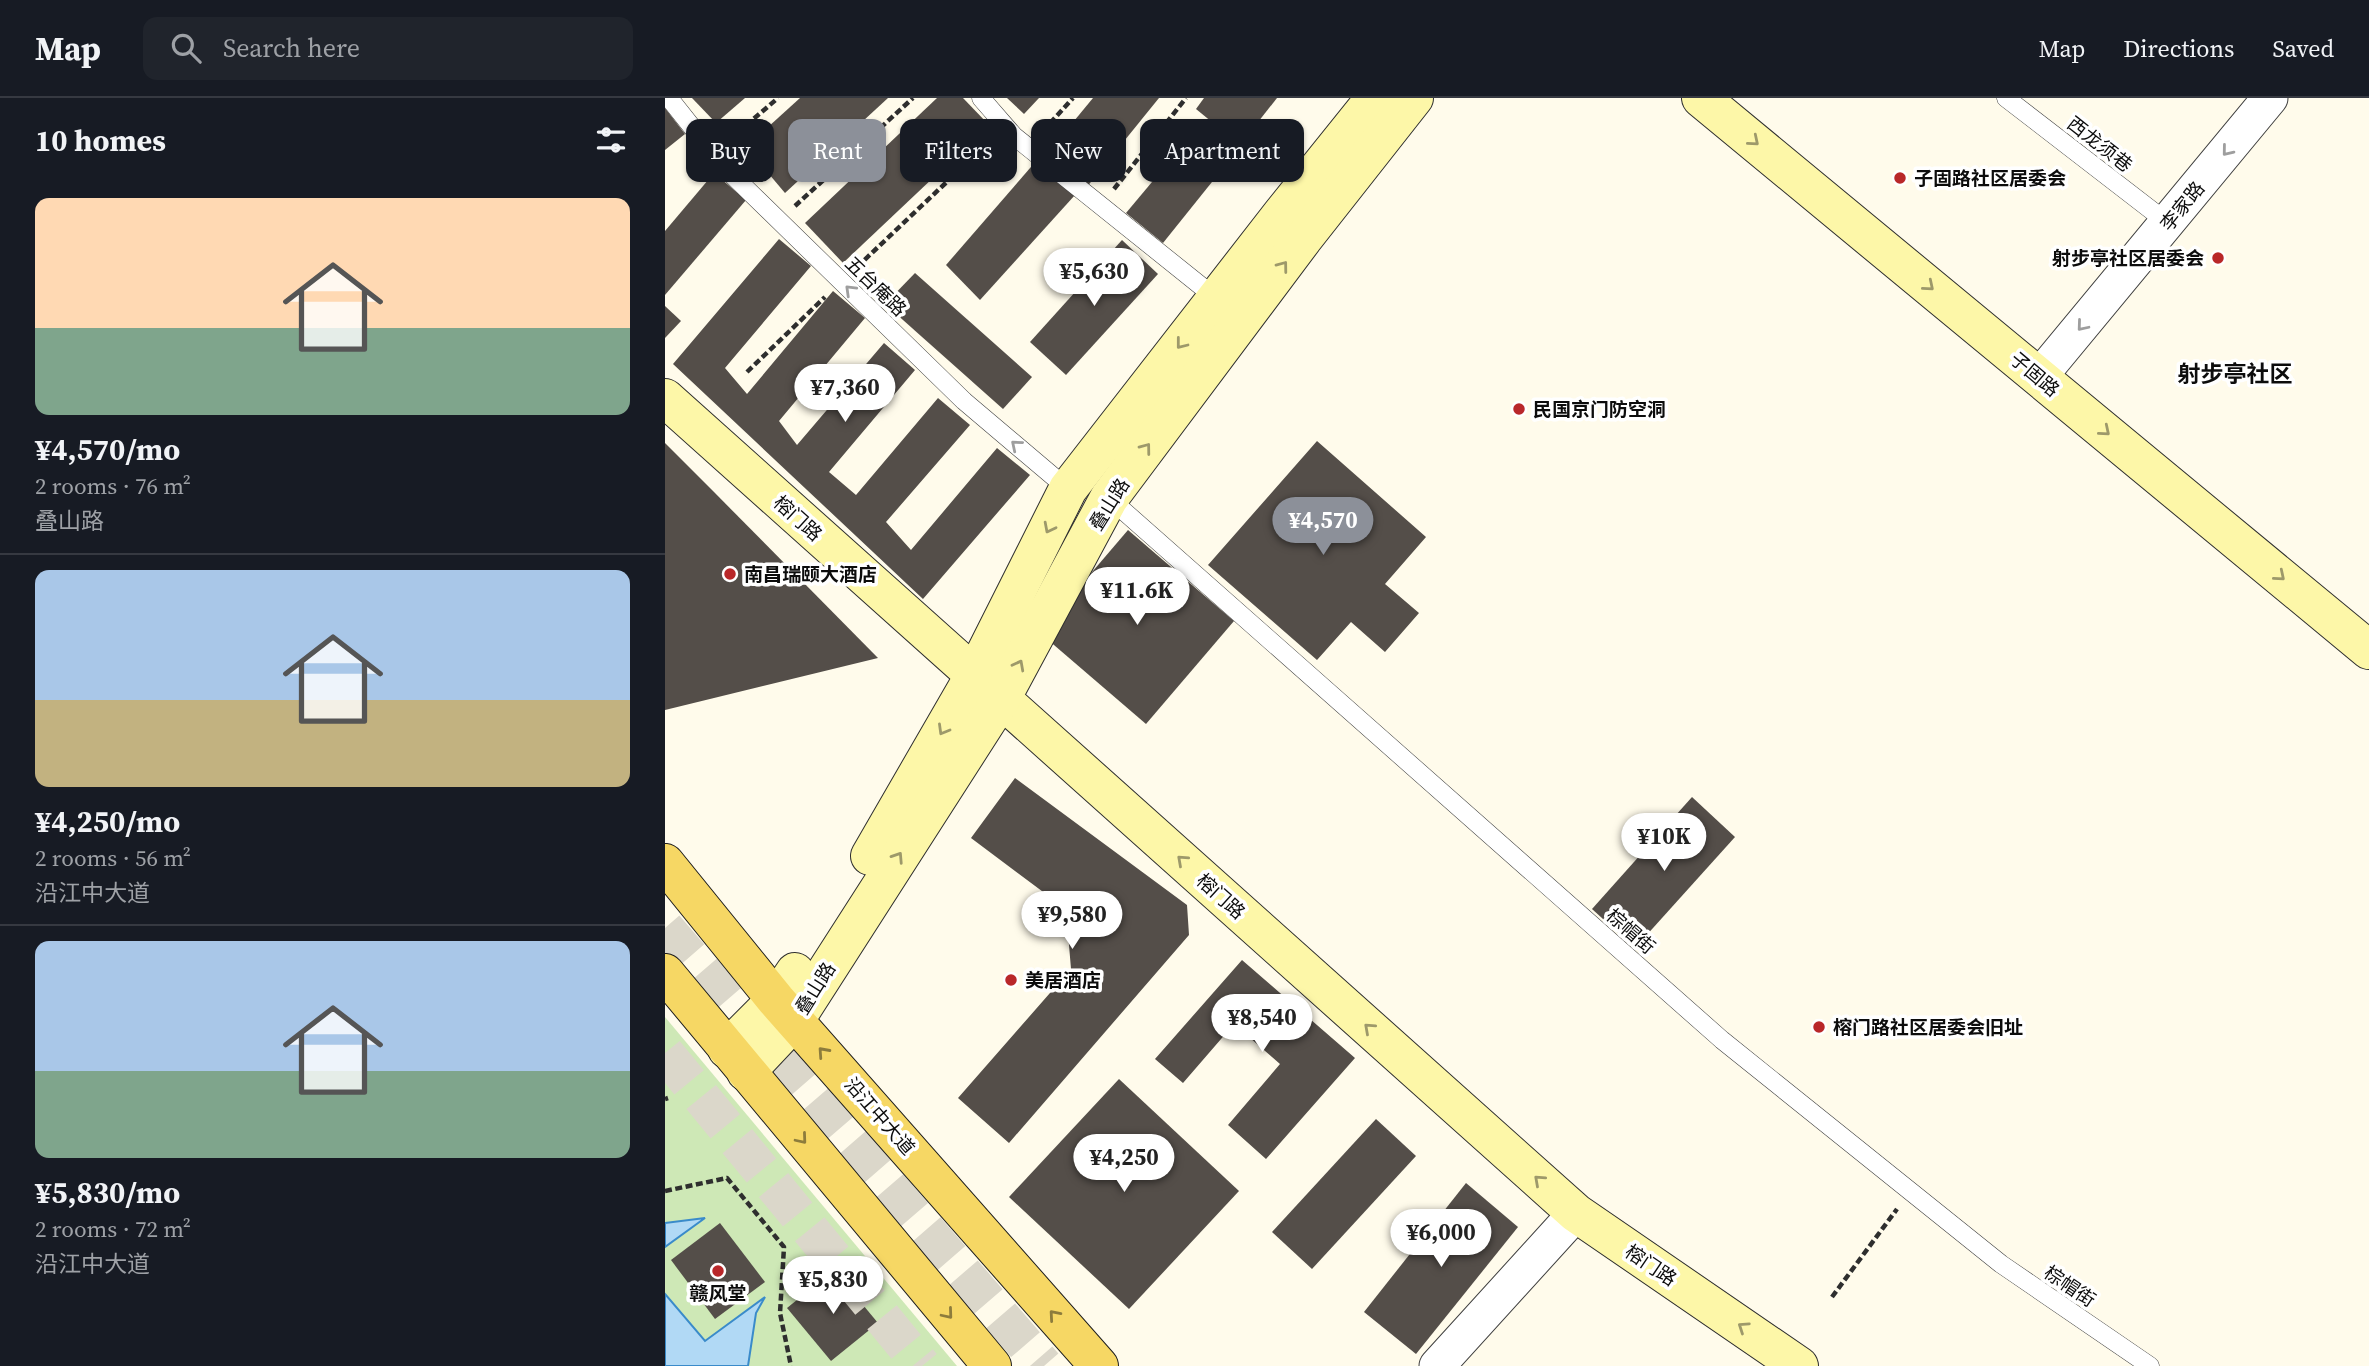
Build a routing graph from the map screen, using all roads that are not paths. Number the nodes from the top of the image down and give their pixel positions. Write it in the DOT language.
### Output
graph roads {
  1 [pos="669,98"];
  2 [pos="981,98"];
  3 [pos="1375,98"];
  4 [pos="1414,98"];
  5 [pos="1701,98"];
  6 [pos="2005,98"];
  7 [pos="2270,98"];
  8 [pos="2168,223"];
  9 [pos="1216,298"];
  10 [pos="2039,377"];
  11 [pos="665,398"];
  12 [pos="1068,489"];
  13 [pos="1109,498"];
  14 [pos="2369,650"];
  15 [pos="988,688"];
  16 [pos="665,863"];
  17 [pos="665,973"];
  18 [pos="785,1010"];
  19 [pos="737,1061"];
  20 [pos="1576,1213"];
  21 [pos="1451,1361"];
  22 [pos="992,1366"];
  23 [pos="1099,1366"];
  24 [pos="1799,1366"];
  25 [pos="2150,1366"];
  12 -- 1 [label="lane, 五台庵路, one-way"];
  2 -- 9 [label="lane"];
  3 -- 9 [label="street, 叠山路"];
  13 -- 4 [label="street, 叠山路, one-way"];
  5 -- 10 [label="street, 子固路, one-way"];
  6 -- 8 [label="lane, 西龙须巷"];
  7 -- 8 [label="street, 李家路, one-way"];
  8 -- 10 [label="street, 李家路, one-way"];
  9 -- 12 [label="street, 叠山路, one-way"];
  10 -- 14 [label="street, 子固路, one-way"];
  11 -- 15 [label="street, 榕门路"];
  12 -- 15 [label="street, 叠山路, one-way"];
  15 -- 13 [label="street, 叠山路, one-way"];
  13 -- 25 [label="lane, 棕帽街"];
  15 -- 18 [label="street, 叠山路"];
  20 -- 15 [label="street, 榕门路, one-way"];
  16 -- 18 [label="main road, 沿江中大道"];
  17 -- 19 [label="main road"];
  18 -- 19 [label="street, 叠山路"];
  23 -- 18 [label="main road, 沿江中大道, one-way"];
  19 -- 22 [label="main road, one-way"];
  20 -- 21 [label="street"];
  24 -- 20 [label="street, 榕门路, one-way"];
}
